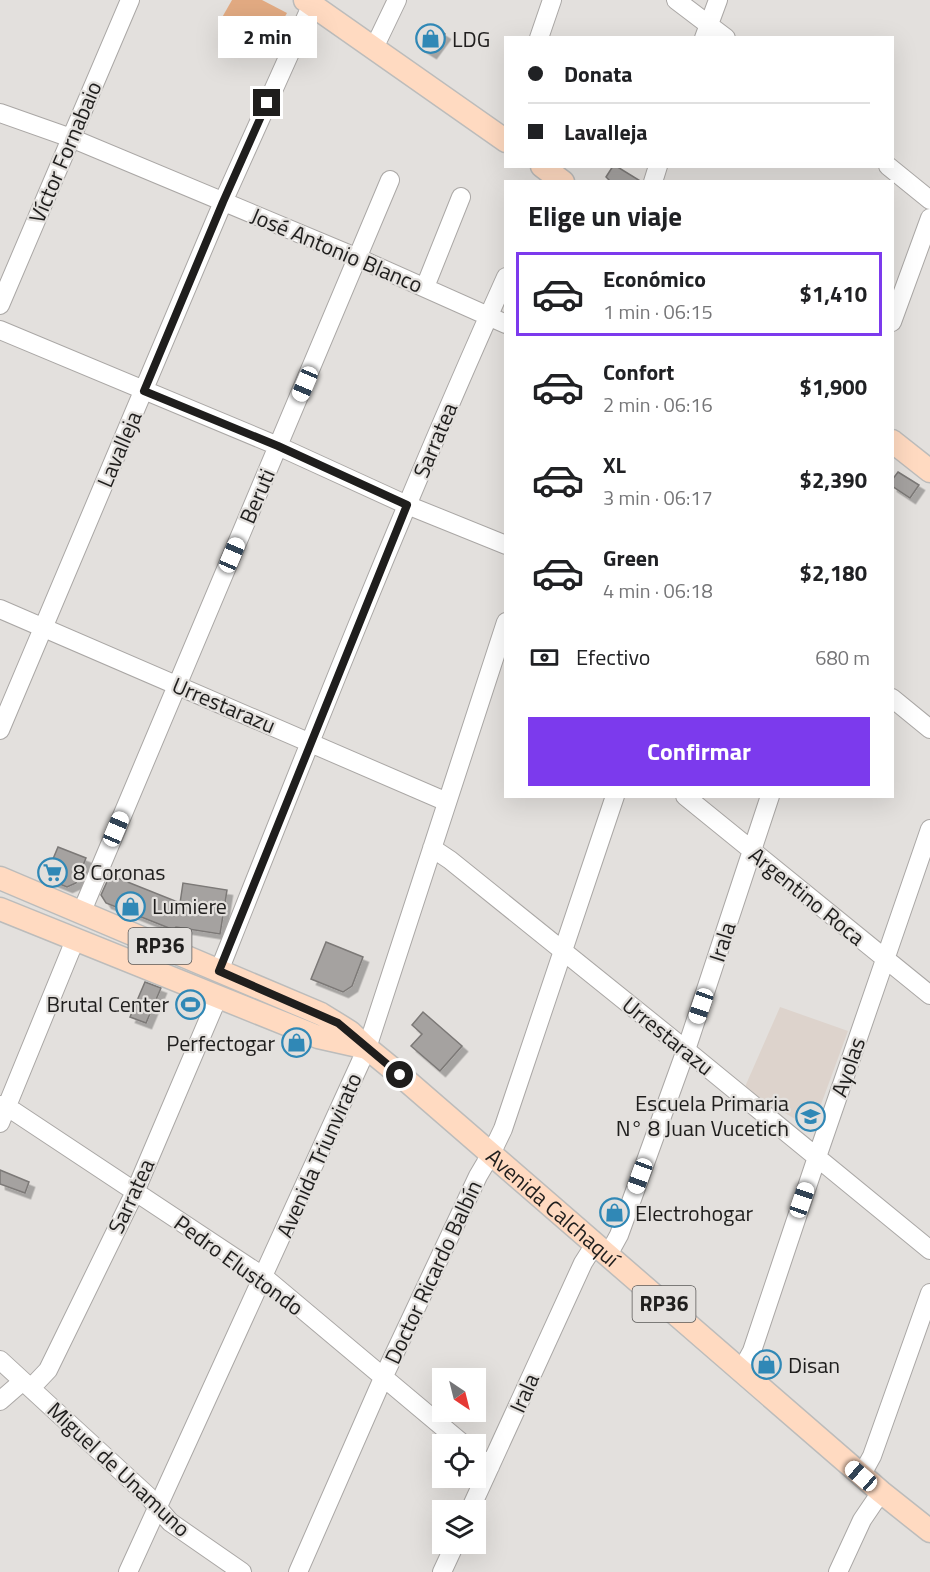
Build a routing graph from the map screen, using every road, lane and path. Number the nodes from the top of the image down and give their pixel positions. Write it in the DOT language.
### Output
graph roads {
  1 [pos="130,0"];
  2 [pos="397,0"];
  3 [pos="552,0"];
  4 [pos="676,0"];
  5 [pos="718,0"];
  6 [pos="308,2"];
  7 [pos="707,31"];
  8 [pos="540,36"];
  9 [pos="374,48"];
  10 [pos="0,113"];
  11 [pos="71,138"];
  12 [pos="504,140"];
  13 [pos="890,168"];
  14 [pos="390,180"];
  15 [pos="461,197"];
  16 [pos="930,200"];
  17 [pos="223,202"];
  18 [pos="930,218"];
  19 [pos="358,258"];
  20 [pos="504,281"];
  21 [pos="425,287"];
  22 [pos="0,305"];
  23 [pos="488,316"];
  24 [pos="894,317"];
  25 [pos="504,323"];
  26 [pos="0,330"];
  27 [pos="144,391"];
  28 [pos="894,443"];
  29 [pos="278,446"];
  30 [pos="930,471"];
  31 [pos="407,505"];
  32 [pos="504,544"];
  33 [pos="0,609"];
  34 [pos="43,627"];
  35 [pos="502,648"];
  36 [pos="177,685"];
  37 [pos="894,700"];
  38 [pos="930,729"];
  39 [pos="0,730"];
  40 [pos="310,742"];
  41 [pos="614,798"];
  42 [pos="687,798"];
  43 [pos="769,798"];
  44 [pos="447,802"];
  45 [pos="930,829"];
  46 [pos="432,848"];
  47 [pos="752,852"];
  48 [pos="0,878"];
  49 [pos="0,909"];
  50 [pos="82,911"];
  51 [pos="75,940"];
  52 [pos="561,951"];
  53 [pos="886,960"];
  54 [pos="219,971"];
  55 [pos="930,995"];
  56 [pos="218,997"];
  57 [pos="367,1048"];
  58 [pos="686,1050"];
  59 [pos="2,1112"];
  60 [pos="491,1155"];
  61 [pos="817,1157"];
  62 [pos="135,1192"];
  63 [pos="601,1250"];
  64 [pos="930,1250"];
  65 [pos="264,1277"];
  66 [pos="930,1293"];
  67 [pos="0,1360"];
  68 [pos="741,1371"];
  69 [pos="383,1378"];
  70 [pos="27,1384"];
  71 [pos="0,1401"];
  72 [pos="451,1434"];
  73 [pos="486,1464"];
  74 [pos="490,1467"];
  75 [pos="861,1476"];
  76 [pos="880,1492"];
  77 [pos="475,1500"];
  78 [pos="157,1508"];
  79 [pos="930,1531"];
  80 [pos="450,1554"];
  81 [pos="128,1572"];
  82 [pos="242,1572"];
  83 [pos="298,1572"];
  84 [pos="442,1572"];
  85 [pos="838,1572"];
  1 -- 11 [label="street, Víctor Fornabaio"];
  2 -- 9 [label="street"];
  3 -- 8 [label="street"];
  4 -- 7 [label="street"];
  5 -- 7 [label="street"];
  6 -- 9 [label="main road"];
  6 -- 17 [label="street, Lavalleja"];
  9 -- 12 [label="main road"];
  10 -- 11 [label="street, José Antonio Blanco"];
  11 -- 17 [label="street, José Antonio Blanco"];
  11 -- 22 [label="street, Víctor Fornabaio"];
  13 -- 16 [label="street"];
  14 -- 19 [label="street, Beruti"];
  15 -- 21 [label="street"];
  17 -- 19 [label="street, José Antonio Blanco"];
  17 -- 27 [label="street, Lavalleja"];
  18 -- 24 [label="street"];
  19 -- 21 [label="street, José Antonio Blanco"];
  19 -- 29 [label="street, Beruti"];
  20 -- 23 [label="street, Sarratea"];
  21 -- 23 [label="street, José Antonio Blanco"];
  23 -- 25 [label="street, José Antonio Blanco"];
  23 -- 31 [label="street, Sarratea"];
  26 -- 27 [label="street"];
  27 -- 29 [label="street"];
  27 -- 34 [label="street, Lavalleja"];
  28 -- 30 [label="main road"];
  29 -- 31 [label="street"];
  29 -- 36 [label="street, Beruti"];
  31 -- 32 [label="street"];
  31 -- 40 [label="street, Sarratea"];
  33 -- 34 [label="street, Urrestarazu"];
  34 -- 36 [label="street, Urrestarazu"];
  34 -- 39 [label="street, Lavalleja"];
  35 -- 44 [label="street, Avenida Triunvirato"];
  36 -- 40 [label="street, Urrestarazu"];
  36 -- 50 [label="street, Beruti"];
  37 -- 38 [label="street"];
  40 -- 44 [label="street, Urrestarazu"];
  40 -- 54 [label="street, Sarratea"];
  41 -- 52 [label="street, Doctor Ricardo Balbín"];
  42 -- 47 [label="street, Argentino Roca"];
  43 -- 47 [label="street, Irala"];
  44 -- 46 [label="street, Avenida Triunvirato"];
  45 -- 53 [label="street, Ayolas"];
  46 -- 52 [label="street, Urrestarazu"];
  46 -- 57 [label="street, Avenida Triunvirato"];
  47 -- 53 [label="street, Argentino Roca"];
  47 -- 58 [label="street, Irala"];
  48 -- 50 [label="main road, Avenida Calchaquí / RP36"];
  49 -- 51 [label="main road, Avenida Calchaquí / RP36"];
  50 -- 54 [label="main road, Avenida Calchaquí / RP36"];
  51 -- 56 [label="main road, Avenida Calchaquí / RP36"];
  51 -- 59 [label="street"];
  52 -- 58 [label="street, Urrestarazu"];
  52 -- 60 [label="street, Doctor Ricardo Balbín"];
  53 -- 55 [label="street, Argentino Roca"];
  53 -- 61 [label="street, Ayolas"];
  54 -- 57 [label="main road, Avenida Calchaquí / RP36"];
  56 -- 57 [label="main road, Avenida Calchaquí / RP36"];
  56 -- 62 [label="street, Sarratea"];
  57 -- 60 [label="main road, Avenida Calchaquí / RP36"];
  57 -- 65 [label="street, Avenida Triunvirato"];
  58 -- 61 [label="street, Urrestarazu"];
  58 -- 63 [label="street, Irala"];
  59 -- 62 [label="street, Pedro Elustondo"];
  60 -- 63 [label="main road, Avenida Calchaquí / RP36"];
  60 -- 69 [label="street, Doctor Ricardo Balbín"];
  61 -- 64 [label="street, Urrestarazu"];
  61 -- 68 [label="street, Ayolas"];
  62 -- 65 [label="street, Pedro Elustondo"];
  62 -- 70 [label="street, Sarratea"];
  63 -- 68 [label="main road, Avenida Calchaquí / RP36"];
  63 -- 74 [label="street, Irala"];
  65 -- 69 [label="street, Pedro Elustondo"];
  65 -- 78 [label="street, Avenida Triunvirato"];
  66 -- 75 [label="street"];
  67 -- 70 [label="street, Miguel de Unamuno"];
  68 -- 75 [label="main road, Avenida Calchaquí / RP36"];
  69 -- 72 [label="street, Pedro Elustondo"];
  69 -- 83 [label="street, Doctor Ricardo Balbín"];
  70 -- 71 [label="street, Sarratea"];
  70 -- 78 [label="street, Miguel de Unamuno"];
  73 -- 74 [label="street"];
  74 -- 77 [label="street, Irala"];
  75 -- 76 [label="main road, Avenida Calchaquí / RP36"];
  76 -- 79 [label="main road, Avenida Calchaquí / RP36"];
  76 -- 85 [label="street"];
  78 -- 81 [label="street, Avenida Triunvirato"];
  78 -- 82 [label="street, Miguel de Unamuno"];
  80 -- 84 [label="street"];
}
